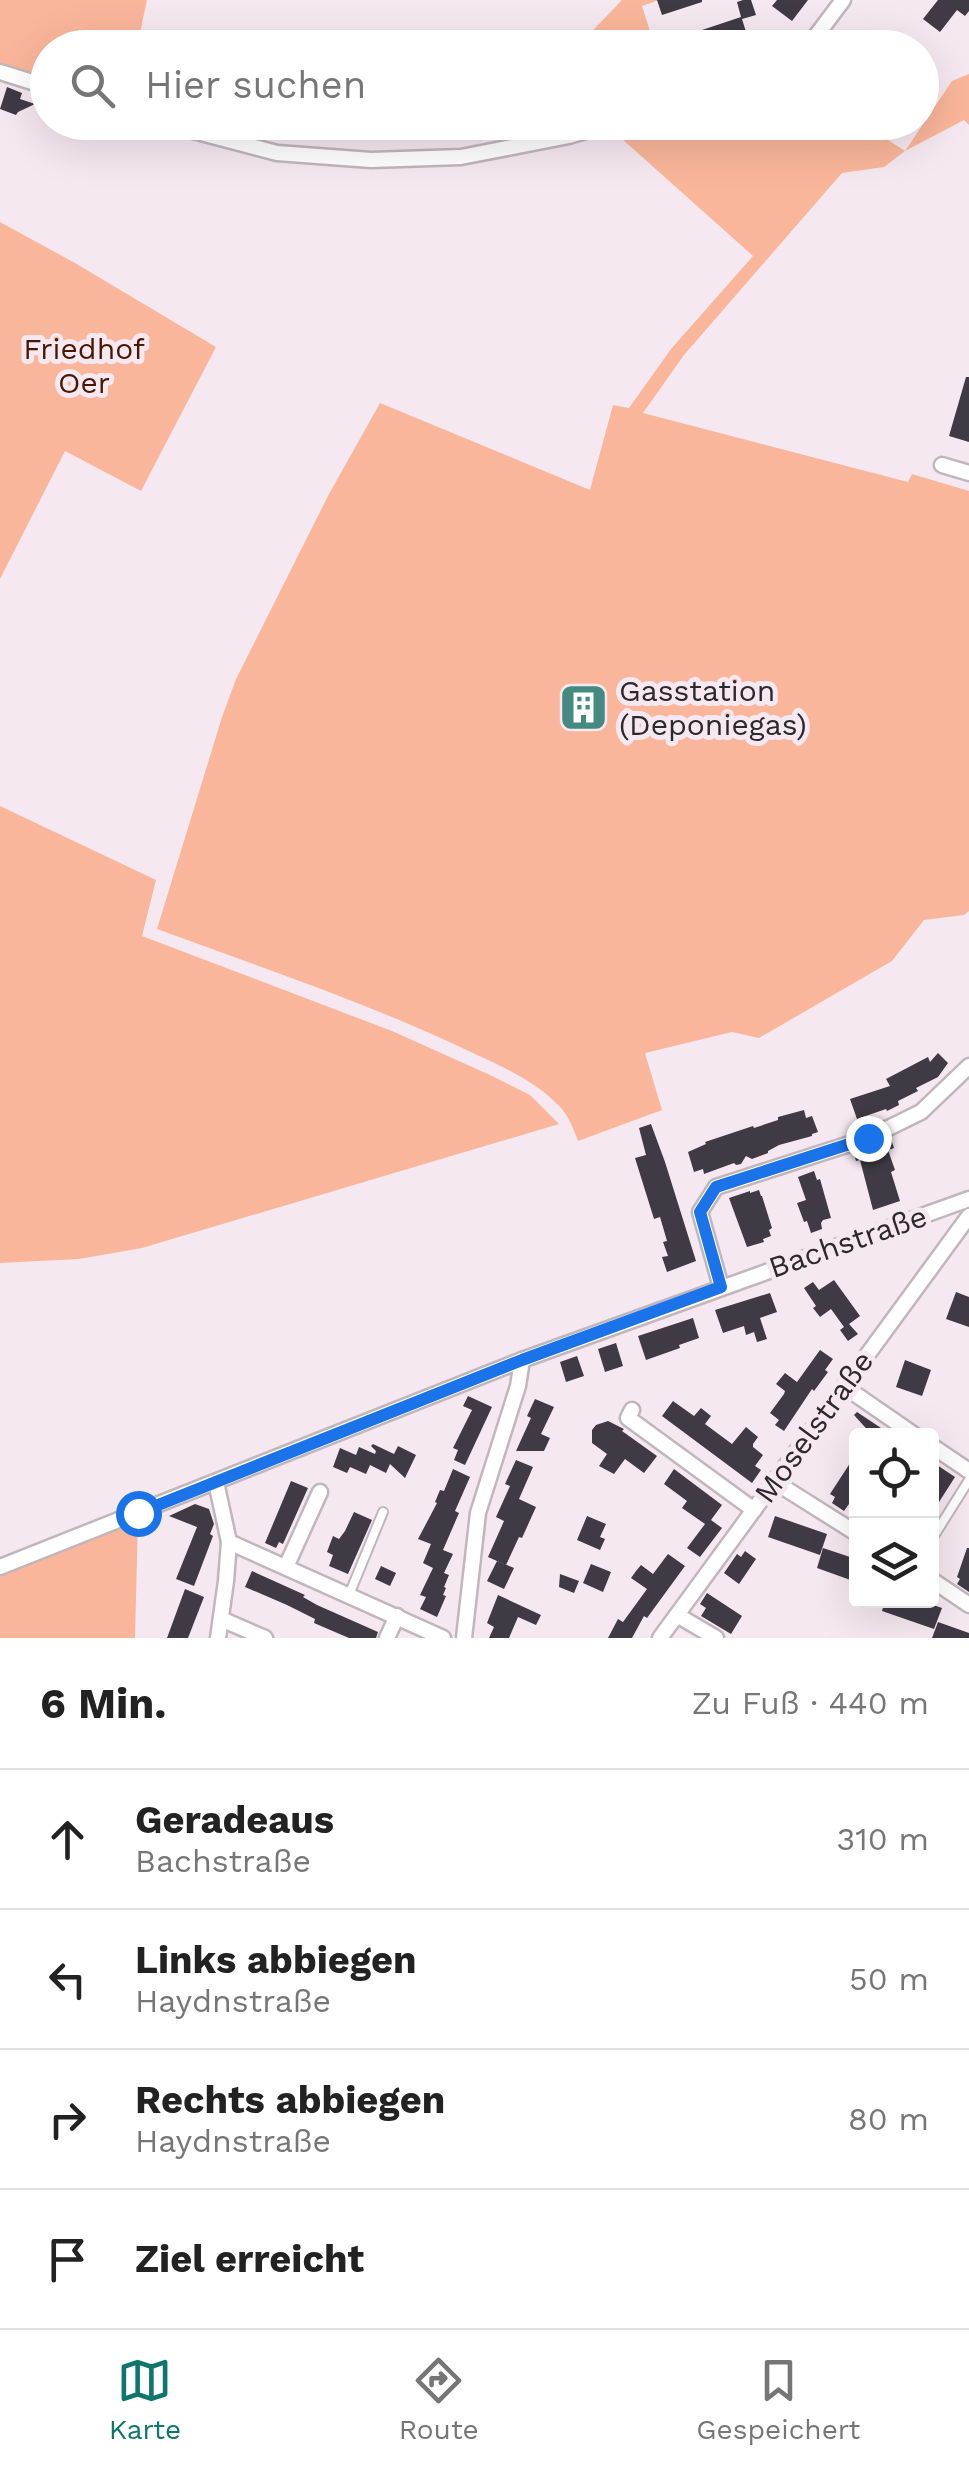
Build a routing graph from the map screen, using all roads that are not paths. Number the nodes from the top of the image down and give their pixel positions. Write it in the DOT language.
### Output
graph roads {
  1 [pos="843,0"];
  2 [pos="821,30"];
  3 [pos="0,72"];
  4 [pos="30,81"];
  5 [pos="230,140"];
  6 [pos="548,140"];
  7 [pos="942,465"];
  8 [pos="969,473"];
  9 [pos="969,1066"];
  10 [pos="969,1199"];
  11 [pos="969,1216"];
  12 [pos="721,1287"];
  13 [pos="522,1360"];
  14 [pos="844,1387"];
  15 [pos="632,1410"];
  16 [pos="903,1428"];
  17 [pos="939,1451"];
  18 [pos="969,1471"];
  19 [pos="969,1480"];
  20 [pos="216,1482"];
  21 [pos="775,1482"];
  22 [pos="320,1492"];
  23 [pos="754,1510"];
  24 [pos="383,1512"];
  25 [pos="849,1523"];
  26 [pos="939,1528"];
  27 [pos="229,1542"];
  28 [pos="0,1567"];
  29 [pos="286,1567"];
  30 [pos="939,1585"];
  31 [pos="349,1595"];
  32 [pos="969,1605"];
  33 [pos="676,1615"];
  34 [pos="397,1616"];
  35 [pos="221,1619"];
  36 [pos="218,1638"];
  37 [pos="265,1638"];
  38 [pos="387,1638"];
  39 [pos="443,1638"];
  40 [pos="464,1638"];
  41 [pos="660,1638"];
  42 [pos="716,1638"];
  1 -- 2 [label="street"];
  3 -- 4 [label="street"];
  5 -- 6 [label="street"];
  7 -- 8 [label="street"];
  9 -- 12 [label="street"];
  10 -- 12 [label="street, Bachstraße"];
  11 -- 14 [label="street, Moselstraße"];
  12 -- 13 [label="street, Bachstraße"];
  13 -- 20 [label="street, Bachstraße"];
  13 -- 40 [label="street"];
  14 -- 16 [label="street"];
  14 -- 21 [label="street, Moselstraße"];
  15 -- 23 [label="street"];
  17 -- 18 [label="street"];
  19 -- 26 [label="lane"];
  20 -- 27 [label="street"];
  20 -- 28 [label="street, Bachstraße"];
  21 -- 23 [label="street, Moselstraße"];
  21 -- 25 [label="street"];
  22 -- 29 [label="street"];
  23 -- 33 [label="street, Moselstraße"];
  24 -- 31 [label="lane"];
  27 -- 29 [label="street"];
  27 -- 35 [label="street"];
  29 -- 31 [label="street"];
  30 -- 32 [label="street"];
  31 -- 34 [label="street"];
  33 -- 41 [label="street, Moselstraße"];
  33 -- 42 [label="street"];
  34 -- 38 [label="street"];
  34 -- 39 [label="street"];
  35 -- 36 [label="street"];
  35 -- 37 [label="street"];
}
